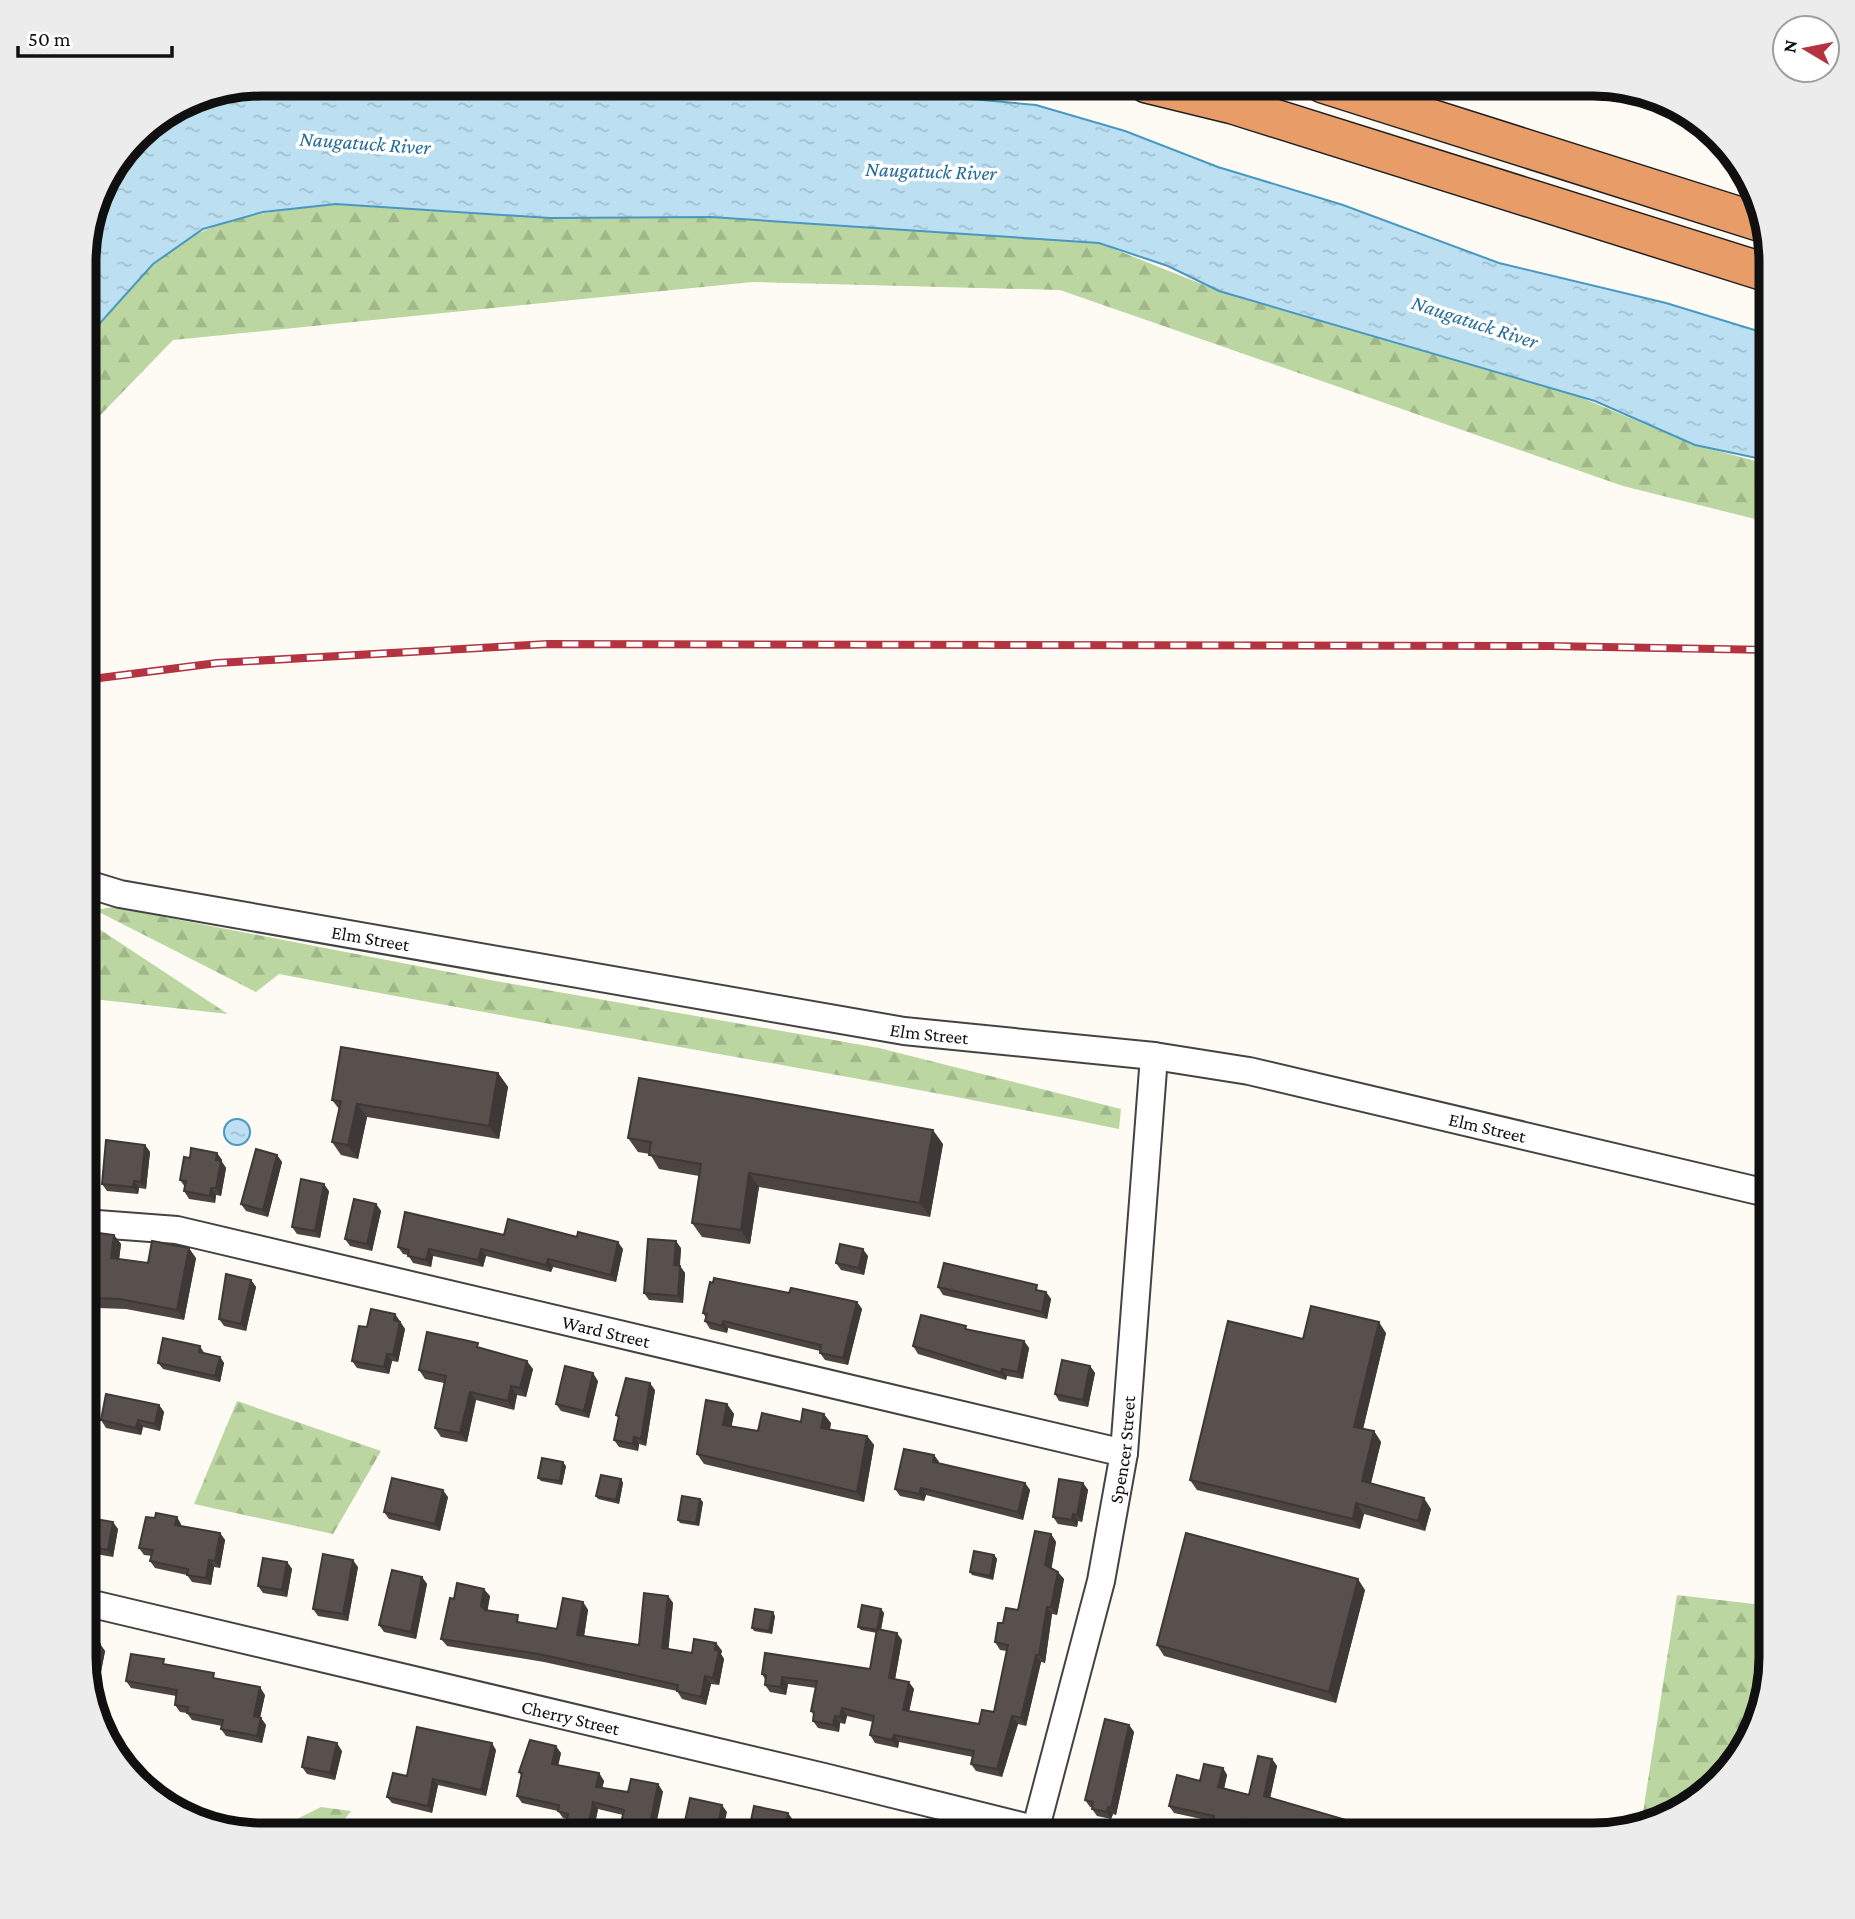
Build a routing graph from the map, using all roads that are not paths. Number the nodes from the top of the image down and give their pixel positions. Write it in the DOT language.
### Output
graph roads {
  1 [pos="1200,97"];
  2 [pos="1364,97"];
  3 [pos="1753,220"];
  4 [pos="1759,270"];
  5 [pos="97,887"];
  6 [pos="1154,1056"];
  7 [pos="1759,1191"];
  8 [pos="96,1224"];
  9 [pos="1124,1453"];
  10 [pos="96,1605"];
  11 [pos="1001,1823"];
  12 [pos="1044,1823"];
  1 -- 4 [label="highway"];
  2 -- 3 [label="highway"];
  5 -- 6 [label="street, Elm Street"];
  6 -- 7 [label="street, Elm Street"];
  6 -- 9 [label="street, Spencer Street"];
  8 -- 9 [label="street, Ward Street"];
  9 -- 12 [label="street, Spencer Street"];
  10 -- 11 [label="street, Cherry Street"];
}
